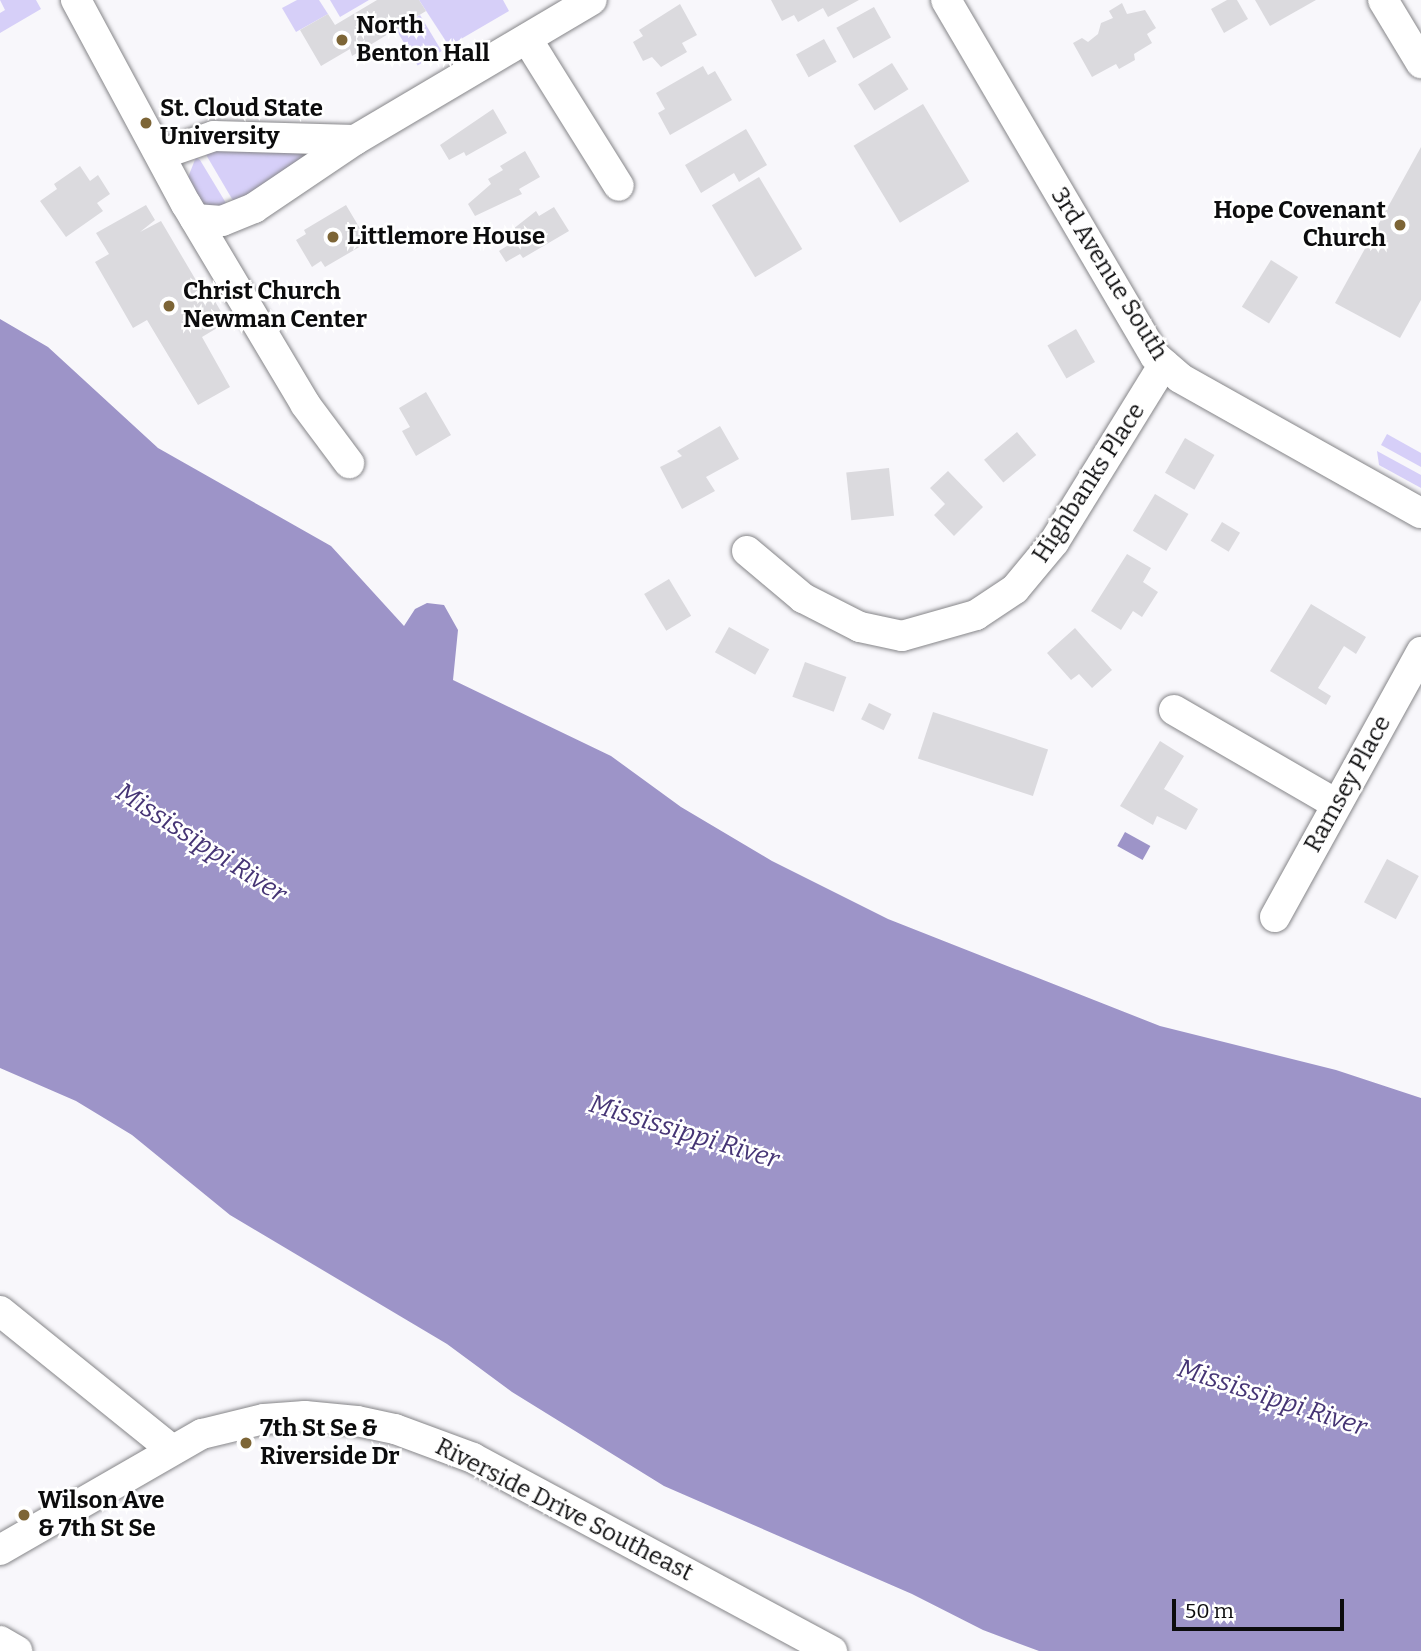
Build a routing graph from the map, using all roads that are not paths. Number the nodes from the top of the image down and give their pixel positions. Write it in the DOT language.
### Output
graph roads {
  1 [pos="76,0"];
  2 [pos="592,0"];
  3 [pos="946,0"];
  4 [pos="1383,0"];
  5 [pos="527,39"];
  6 [pos="1421,63"];
  7 [pos="355,140"];
  8 [pos="162,154"];
  9 [pos="619,186"];
  10 [pos="195,219"];
  11 [pos="1164,364"];
  12 [pos="349,463"];
  13 [pos="1421,513"];
  14 [pos="747,551"];
  15 [pos="1421,652"];
  16 [pos="1174,710"];
  17 [pos="1336,804"];
  18 [pos="1275,916"];
  19 [pos="0,1311"];
  20 [pos="171,1449"];
  21 [pos="0,1550"];
  22 [pos="0,1641"];
  23 [pos="18,1651"];
  24 [pos="832,1651"];
  1 -- 8 [label="street"];
  2 -- 5 [label="street"];
  3 -- 11 [label="street, 3rd Avenue South"];
  4 -- 6 [label="street"];
  5 -- 7 [label="street"];
  5 -- 9 [label="street"];
  7 -- 8 [label="street"];
  7 -- 10 [label="street"];
  8 -- 10 [label="street"];
  10 -- 12 [label="street"];
  11 -- 13 [label="street, 3rd Avenue South"];
  11 -- 14 [label="street, Highbanks Place"];
  15 -- 17 [label="street, Ramsey Place"];
  16 -- 17 [label="street"];
  17 -- 18 [label="street, Ramsey Place"];
  19 -- 20 [label="street"];
  20 -- 21 [label="street, Riverside Drive Southeast"];
  20 -- 24 [label="street, Riverside Drive Southeast"];
  22 -- 23 [label="street"];
}
